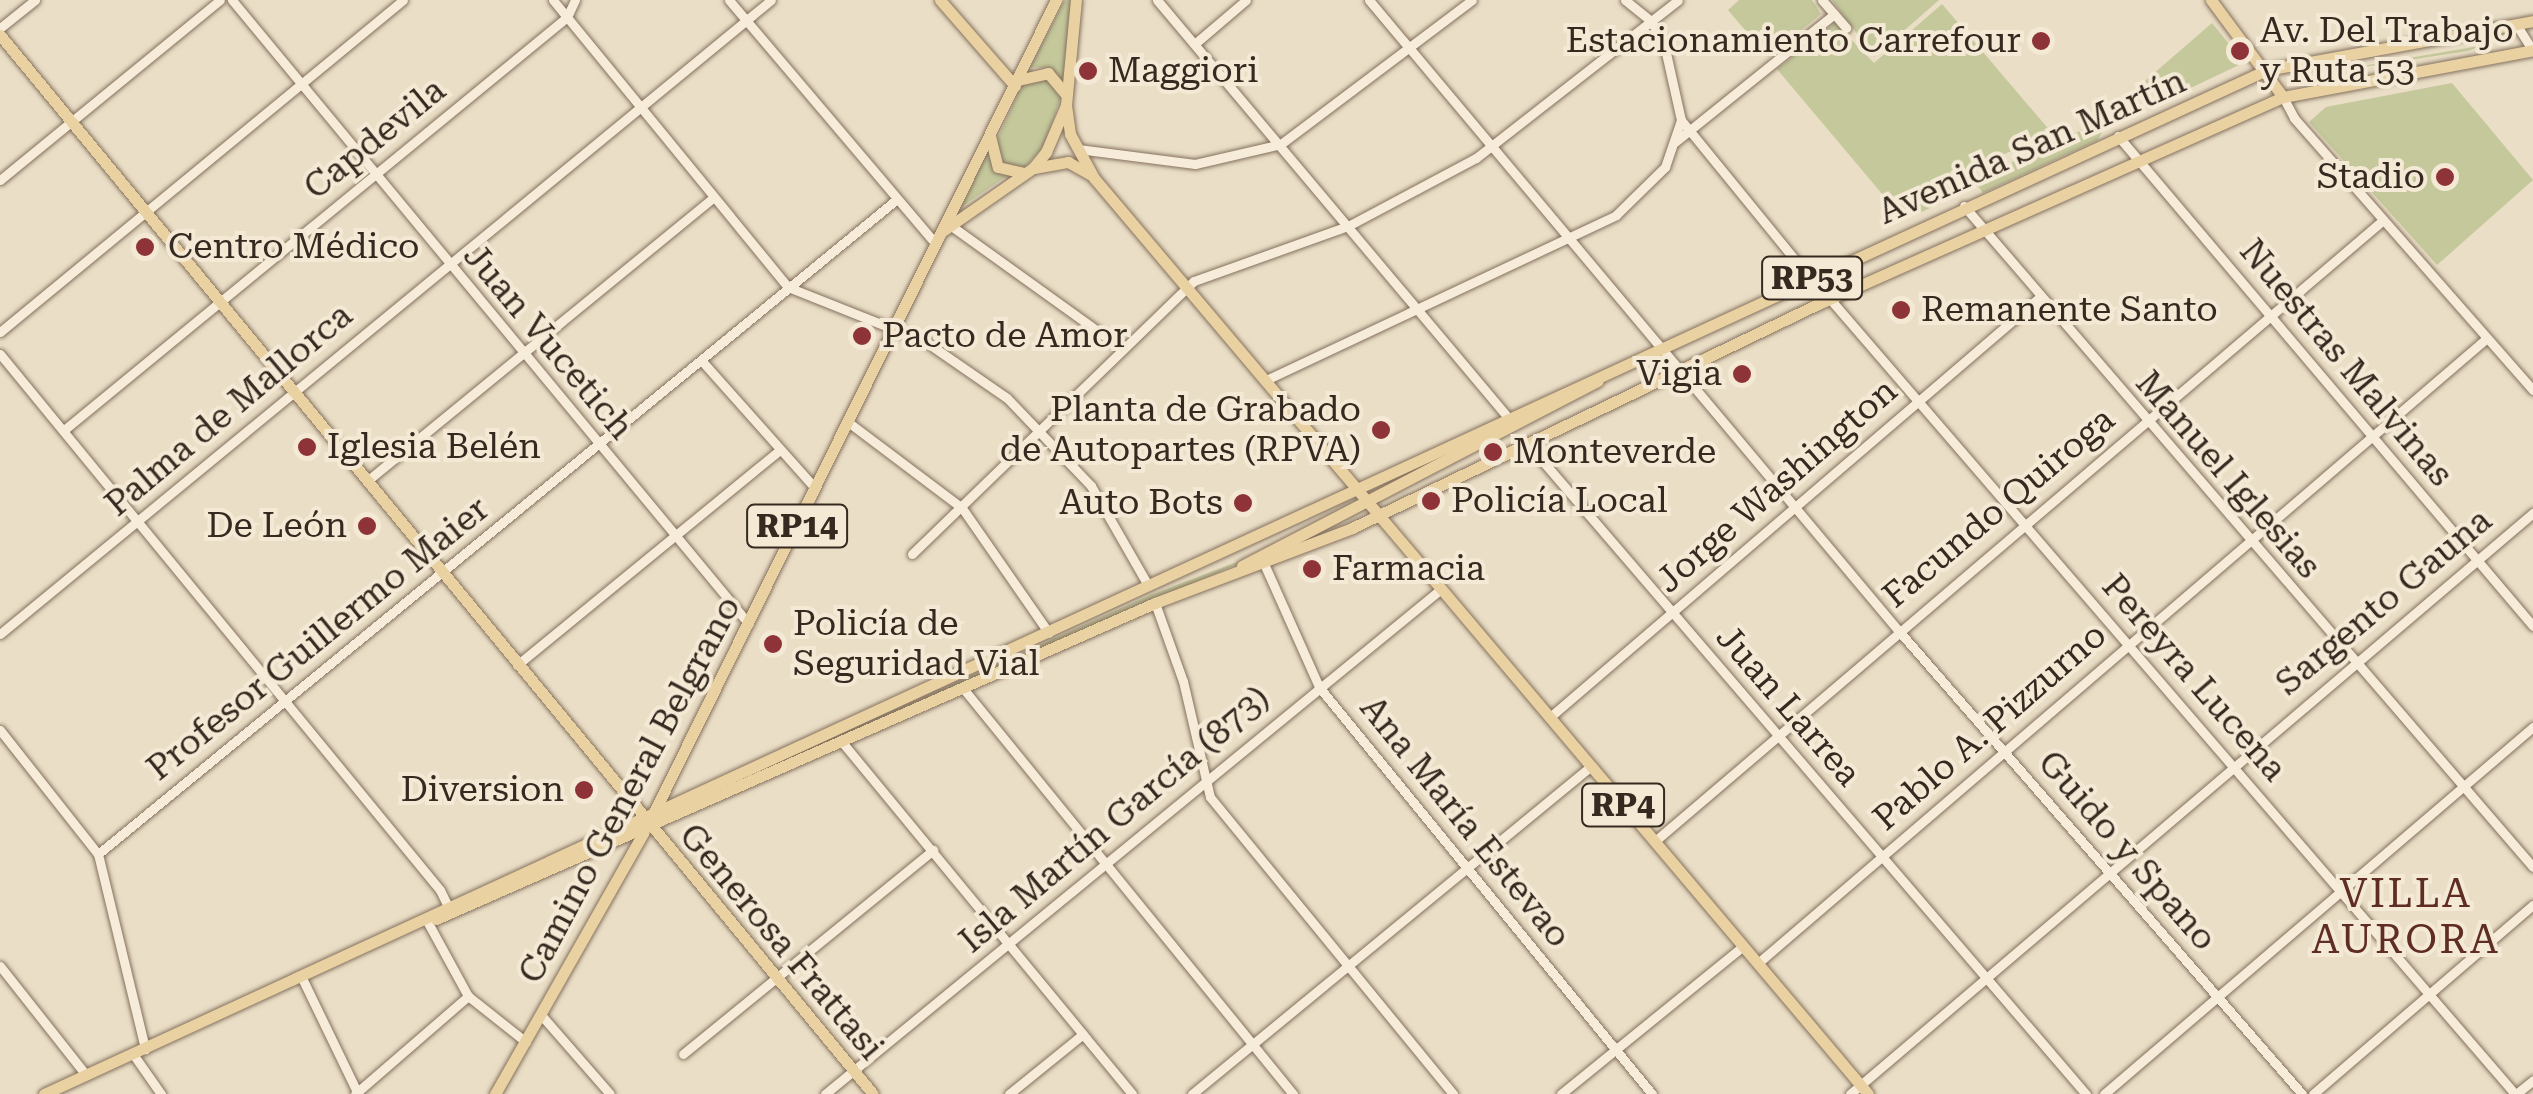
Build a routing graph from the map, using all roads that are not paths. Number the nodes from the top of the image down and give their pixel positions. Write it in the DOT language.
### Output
graph roads {
  1 [pos="35,0"];
  2 [pos="220,0"];
  3 [pos="232,0"];
  4 [pos="403,0"];
  5 [pos="553,0"];
  6 [pos="575,0"];
  7 [pos="729,0"];
  8 [pos="771,0"];
  9 [pos="940,0"];
  10 [pos="1056,0"];
  11 [pos="1076,0"];
  12 [pos="1157,0"];
  13 [pos="1246,0"];
  14 [pos="1369,0"];
  15 [pos="1472,0"];
  16 [pos="1625,0"];
  17 [pos="1678,0"];
  18 [pos="1822,0"];
  19 [pos="2211,0"];
  20 [pos="1834,14"];
  21 [pos="567,17"];
  22 [pos="746,20"];
  23 [pos="1651,21"];
  24 [pos="2533,22"];
  25 [pos="2516,24"];
  26 [pos="1846,28"];
  27 [pos="0,32"];
  28 [pos="1198,42"];
  29 [pos="1409,48"];
  30 [pos="2533,51"];
  31 [pos="2266,70"];
  32 [pos="1016,84"];
  33 [pos="301,85"];
  34 [pos="2283,97"];
  35 [pos="1066,101"];
  36 [pos="640,108"];
  37 [pos="1680,120"];
  38 [pos="70,123"];
  39 [pos="1690,131"];
  40 [pos="990,136"];
  41 [pos="2118,136"];
  42 [pos="1675,142"];
  43 [pos="1281,144"];
  44 [pos="1493,148"];
  45 [pos="1078,149"];
  46 [pos="2139,162"];
  47 [pos="1030,170"];
  48 [pos="374,175"];
  49 [pos="1094,178"];
  50 [pos="0,180"];
  51 [pos="713,198"];
  52 [pos="896,200"];
  53 [pos="1964,206"];
  54 [pos="144,213"];
  55 [pos="2383,220"];
  56 [pos="950,225"];
  57 [pos="1348,226"];
  58 [pos="1982,230"];
  59 [pos="1570,238"];
  60 [pos="936,240"];
  61 [pos="448,264"];
  62 [pos="1810,278"];
  63 [pos="788,287"];
  64 [pos="1187,287"];
  65 [pos="2040,297"];
  66 [pos="1830,299"];
  67 [pos="218,303"];
  68 [pos="1419,308"];
  69 [pos="2270,315"];
  70 [pos="894,326"];
  71 [pos="0,332"];
  72 [pos="2487,338"];
  73 [pos="1122,348"];
  74 [pos="1660,348"];
  75 [pos="0,354"];
  76 [pos="523,355"];
  77 [pos="1640,356"];
  78 [pos="701,360"];
  79 [pos="1678,370"];
  80 [pos="1266,380"];
  81 [pos="2533,390"];
  82 [pos="294,392"];
  83 [pos="1917,401"];
  84 [pos="1506,416"];
  85 [pos="2144,420"];
  86 [pos="848,422"];
  87 [pos="64,430"];
  88 [pos="1042,430"];
  89 [pos="2375,440"];
  90 [pos="1528,444"];
  91 [pos="598,445"];
  92 [pos="778,451"];
  93 [pos="367,481"];
  94 [pos="1355,486"];
  95 [pos="816,488"];
  96 [pos="1367,501"];
  97 [pos="1796,506"];
  98 [pos="962,508"];
  99 [pos="2533,513"];
  100 [pos="1378,515"];
  101 [pos="138,521"];
  102 [pos="2024,522"];
  103 [pos="673,538"];
  104 [pos="2250,542"];
  105 [pos="912,554"];
  106 [pos="2478,562"];
  107 [pos="1265,566"];
  108 [pos="442,574"];
  109 [pos="1148,585"];
  110 [pos="1441,590"];
  111 [pos="1155,603"];
  112 [pos="1672,614"];
  113 [pos="748,624"];
  114 [pos="2533,626"];
  115 [pos="1898,630"];
  116 [pos="1049,632"];
  117 [pos="0,634"];
  118 [pos="2128,643"];
  119 [pos="2353,663"];
  120 [pos="517,665"];
  121 [pos="1320,687"];
  122 [pos="962,688"];
  123 [pos="284,701"];
  124 [pos="1550,717"];
  125 [pos="2533,727"];
  126 [pos="0,730"];
  127 [pos="1775,733"];
  128 [pos="842,742"];
  129 [pos="2005,751"];
  130 [pos="2233,765"];
  131 [pos="1590,767"];
  132 [pos="1204,781"];
  133 [pos="2461,787"];
  134 [pos="647,824"];
  135 [pos="1654,841"];
  136 [pos="933,850"];
  137 [pos="98,854"];
  138 [pos="1882,856"];
  139 [pos="1104,864"];
  140 [pos="1467,868"];
  141 [pos="2533,868"];
  142 [pos="2108,874"];
  143 [pos="2340,890"];
  144 [pos="2533,905"];
  145 [pos="451,911"];
  146 [pos="427,921"];
  147 [pos="1009,944"];
  148 [pos="1744,946"];
  149 [pos="1758,963"];
  150 [pos="0,966"];
  151 [pos="1349,967"];
  152 [pos="777,977"];
  153 [pos="302,978"];
  154 [pos="1988,978"];
  155 [pos="2428,993"];
  156 [pos="468,996"];
  157 [pos="2217,996"];
  158 [pos="542,1016"];
  159 [pos="1082,1034"];
  160 [pos="526,1042"];
  161 [pos="1252,1045"];
  162 [pos="1616,1049"];
  163 [pos="139,1052"];
  164 [pos="682,1054"];
  165 [pos="854,1070"];
  166 [pos="86,1075"];
  167 [pos="2533,1080"];
  168 [pos="1860,1091"];
  169 [pos="44,1094"];
  170 [pos="161,1094"];
  171 [pos="357,1094"];
  172 [pos="495,1094"];
  173 [pos="610,1094"];
  174 [pos="825,1094"];
  175 [pos="873,1094"];
  176 [pos="1009,1094"];
  177 [pos="1132,1094"];
  178 [pos="1192,1094"];
  179 [pos="1293,1094"];
  180 [pos="1453,1094"];
  181 [pos="1561,1094"];
  182 [pos="1652,1094"];
  183 [pos="2086,1094"];
  184 [pos="2104,1094"];
  185 [pos="2302,1094"];
  186 [pos="2314,1094"];
  187 [pos="2515,1094"];
  1 -- 27 [label="street"];
  2 -- 38 [label="street"];
  3 -- 33 [label="street, Juan Vucetich"];
  4 -- 33 [label="street"];
  5 -- 21 [label="street"];
  6 -- 21 [label="street, Capdevila"];
  7 -- 22 [label="street"];
  8 -- 22 [label="street, Palma de Mallorca"];
  9 -- 32 [label="main road"];
  10 -- 32 [label="main road, Camino General Belgrano"];
  11 -- 35 [label="main road, Camino General Belgrano"];
  12 -- 28 [label="street"];
  13 -- 28 [label="street"];
  14 -- 29 [label="street, Guido y Spano"];
  15 -- 29 [label="street"];
  16 -- 23 [label="street"];
  17 -- 23 [label="street"];
  18 -- 20 [label="street"];
  19 -- 31 [label="main road"];
  20 -- 26 [label="street"];
  20 -- 39 [label="street"];
  21 -- 36 [label="street"];
  21 -- 48 [label="street, Capdevila"];
  22 -- 36 [label="street, Palma de Mallorca"];
  22 -- 52 [label="street"];
  23 -- 37 [label="street"];
  23 -- 44 [label="street"];
  24 -- 25 [label="main road, Avenida San Martín / RP53"];
  25 -- 30 [label="street"];
  25 -- 31 [label="main road, Avenida San Martín / RP53"];
  27 -- 38 [label="main road, Generosa Frattasi"];
  28 -- 43 [label="street"];
  29 -- 43 [label="street"];
  29 -- 44 [label="street, Guido y Spano"];
  30 -- 34 [label="main road, Avenida San Martín / RP53"];
  31 -- 34 [label="main road"];
  31 -- 41 [label="main road, Avenida San Martín / RP53"];
  32 -- 35 [label="main road"];
  32 -- 40 [label="main road, Camino General Belgrano"];
  33 -- 48 [label="street, Juan Vucetich"];
  33 -- 54 [label="street"];
  34 -- 46 [label="main road, Avenida San Martín / RP53"];
  34 -- 55 [label="street"];
  35 -- 45 [label="main road, RP4"];
  35 -- 47 [label="main road, Camino General Belgrano"];
  36 -- 51 [label="street"];
  36 -- 61 [label="street, Palma de Mallorca"];
  37 -- 39 [label="street"];
  37 -- 42 [label="street"];
  38 -- 50 [label="street"];
  38 -- 54 [label="main road, Generosa Frattasi"];
  39 -- 42 [label="street"];
  39 -- 62 [label="street"];
  40 -- 47 [label="main road"];
  40 -- 60 [label="main road, Camino General Belgrano / RP14"];
  41 -- 46 [label="street, Nuestras Malvinas"];
  41 -- 53 [label="main road, Avenida San Martín / RP53"];
  42 -- 59 [label="street"];
  43 -- 45 [label="street"];
  43 -- 57 [label="street"];
  44 -- 57 [label="street"];
  44 -- 59 [label="street, Guido y Spano"];
  45 -- 49 [label="main road, RP4"];
  46 -- 58 [label="main road, Avenida San Martín / RP53"];
  46 -- 69 [label="street, Nuestras Malvinas"];
  47 -- 49 [label="main road"];
  47 -- 56 [label="main road, Camino General Belgrano / RP14"];
  48 -- 61 [label="street, Juan Vucetich"];
  48 -- 67 [label="street, Capdevila"];
  49 -- 64 [label="main road, RP4"];
  51 -- 63 [label="street"];
  51 -- 76 [label="street"];
  52 -- 60 [label="street"];
  52 -- 63 [label="street, Profesor Guillermo Maier"];
  53 -- 58 [label="street, Manuel Iglesias"];
  53 -- 62 [label="main road, Avenida San Martín / RP53"];
  54 -- 67 [label="main road, Generosa Frattasi"];
  54 -- 71 [label="street"];
  55 -- 69 [label="street, Facundo Quiroga"];
  55 -- 72 [label="street"];
  56 -- 60 [label="main road, Camino General Belgrano / RP14"];
  56 -- 73 [label="street"];
  57 -- 64 [label="street"];
  57 -- 68 [label="street"];
  58 -- 65 [label="street, Manuel Iglesias"];
  58 -- 66 [label="main road, Avenida San Martín / RP53"];
  59 -- 68 [label="street"];
  59 -- 74 [label="street, Guido y Spano"];
  60 -- 70 [label="main road, Camino General Belgrano / RP14"];
  61 -- 76 [label="street, Juan Vucetich"];
  61 -- 82 [label="street, Palma de Mallorca"];
  62 -- 74 [label="main road, Avenida San Martín / RP53"];
  63 -- 70 [label="street"];
  63 -- 78 [label="street, Profesor Guillermo Maier"];
  64 -- 73 [label="street"];
  64 -- 80 [label="main road, RP4"];
  65 -- 83 [label="street, Jorge Washington"];
  65 -- 85 [label="street, Manuel Iglesias"];
  66 -- 79 [label="main road, Avenida San Martín / RP53"];
  66 -- 83 [label="street, Pereyra Lucena"];
  67 -- 82 [label="main road, Generosa Frattasi"];
  67 -- 87 [label="street, Capdevila"];
  68 -- 80 [label="street"];
  68 -- 84 [label="street"];
  69 -- 85 [label="street, Facundo Quiroga"];
  69 -- 89 [label="street, Nuestras Malvinas"];
  70 -- 86 [label="main road, Camino General Belgrano / RP14"];
  70 -- 88 [label="street"];
  72 -- 81 [label="street"];
  72 -- 89 [label="street, Pablo A. Pizzurno"];
  73 -- 88 [label="street"];
  74 -- 77 [label="main road, Avenida San Martín / RP53"];
  74 -- 79 [label="street, Guido y Spano"];
  75 -- 87 [label="street"];
  76 -- 91 [label="street, Juan Vucetich"];
  76 -- 93 [label="street"];
  77 -- 84 [label="main road, Avenida San Martín / RP53"];
  77 -- 96 [label="main road, RP53"];
  78 -- 91 [label="street, Profesor Guillermo Maier"];
  78 -- 92 [label="street"];
  79 -- 90 [label="main road, Avenida San Martín / RP53"];
  79 -- 97 [label="street, Guido y Spano"];
  80 -- 94 [label="main road, RP4"];
  82 -- 93 [label="main road, Generosa Frattasi"];
  82 -- 101 [label="street, Palma de Mallorca"];
  83 -- 97 [label="street, Jorge Washington"];
  83 -- 102 [label="street, Pereyra Lucena"];
  84 -- 94 [label="main road, Avenida San Martín / RP53"];
  85 -- 102 [label="street, Facundo Quiroga"];
  85 -- 104 [label="street, Manuel Iglesias"];
  86 -- 95 [label="main road, Camino General Belgrano / RP14"];
  86 -- 98 [label="street"];
  87 -- 101 [label="street"];
  88 -- 98 [label="street"];
  88 -- 109 [label="street"];
  89 -- 104 [label="street, Pablo A. Pizzurno"];
  89 -- 106 [label="street, Nuestras Malvinas"];
  90 -- 100 [label="main road, Avenida San Martín / RP53"];
  90 -- 112 [label="street, Juan Larrea"];
  91 -- 103 [label="street, Juan Vucetich"];
  91 -- 108 [label="street, Profesor Guillermo Maier"];
  92 -- 95 [label="street"];
  92 -- 103 [label="street"];
  93 -- 108 [label="main road, Generosa Frattasi"];
  94 -- 96 [label="main road, RP4"];
  94 -- 109 [label="main road, RP53"];
  95 -- 113 [label="main road, Camino General Belgrano / RP14"];
  96 -- 100 [label="main road, RP4"];
  96 -- 111 [label="main road, RP53"];
  97 -- 112 [label="street, Jorge Washington"];
  97 -- 115 [label="street, Guido y Spano"];
  98 -- 105 [label="street"];
  98 -- 116 [label="street"];
  99 -- 106 [label="street, Sargento Gauna"];
  100 -- 107 [label="main road, RP53"];
  100 -- 110 [label="main road, RP4"];
  101 -- 117 [label="street, Palma de Mallorca"];
  101 -- 123 [label="street"];
  102 -- 115 [label="street, Facundo Quiroga"];
  102 -- 118 [label="street, Pereyra Lucena"];
  103 -- 113 [label="street, Juan Vucetich"];
  103 -- 120 [label="street"];
  104 -- 118 [label="street, Pablo A. Pizzurno"];
  104 -- 119 [label="street, Manuel Iglesias"];
  106 -- 114 [label="street, Nuestras Malvinas"];
  106 -- 119 [label="street, Sargento Gauna"];
  107 -- 111 [label="main road, RP53"];
  107 -- 121 [label="street, Ana María Estevao"];
  108 -- 120 [label="main road, Generosa Frattasi"];
  108 -- 123 [label="street, Profesor Guillermo Maier"];
  109 -- 116 [label="main road, RP53"];
  110 -- 121 [label="street, Isla Martín García (873)"];
  110 -- 124 [label="main road, RP4"];
  111 -- 122 [label="main road, RP53"];
  111 -- 132 [label="street"];
  112 -- 124 [label="street, Jorge Washington"];
  112 -- 127 [label="street, Juan Larrea"];
  113 -- 134 [label="main road, Camino General Belgrano / RP14"];
  115 -- 127 [label="street, Facundo Quiroga"];
  115 -- 129 [label="street, Guido y Spano"];
  116 -- 134 [label="main road, RP53"];
  118 -- 129 [label="street, Pablo A. Pizzurno"];
  118 -- 130 [label="street, Pereyra Lucena"];
  119 -- 130 [label="street, Sargento Gauna"];
  119 -- 133 [label="street, Manuel Iglesias"];
  120 -- 134 [label="main road, Generosa Frattasi"];
  121 -- 132 [label="street, Isla Martín García (873)"];
  121 -- 140 [label="street, Ana María Estevao"];
  122 -- 128 [label="main road, RP53"];
  122 -- 139 [label="street"];
  123 -- 137 [label="street, Profesor Guillermo Maier"];
  123 -- 145 [label="street"];
  124 -- 131 [label="main road, RP4"];
  125 -- 133 [label="street"];
  126 -- 137 [label="street"];
  127 -- 135 [label="street, Facundo Quiroga"];
  127 -- 138 [label="street, Juan Larrea"];
  128 -- 134 [label="main road, RP53"];
  128 -- 136 [label="street"];
  129 -- 138 [label="street, Pablo A. Pizzurno"];
  129 -- 142 [label="street, Guido y Spano"];
  130 -- 142 [label="street, Sargento Gauna"];
  130 -- 143 [label="street, Pereyra Lucena"];
  131 -- 135 [label="main road, RP4"];
  131 -- 140 [label="street"];
  132 -- 139 [label="street, Isla Martín García (873)"];
  132 -- 151 [label="street"];
  133 -- 141 [label="street, Manuel Iglesias"];
  133 -- 143 [label="street"];
  134 -- 145 [label="main road"];
  134 -- 152 [label="main road, Generosa Frattasi"];
  134 -- 158 [label="main road, Camino General Belgrano / RP14"];
  135 -- 148 [label="main road, RP4"];
  136 -- 147 [label="street"];
  136 -- 152 [label="street"];
  137 -- 163 [label="street"];
  138 -- 149 [label="street, Pablo A. Pizzurno"];
  138 -- 154 [label="street, Juan Larrea"];
  139 -- 147 [label="street, Isla Martín García (873)"];
  139 -- 161 [label="street"];
  140 -- 151 [label="street"];
  140 -- 162 [label="street, Ana María Estevao"];
  142 -- 154 [label="street, Sargento Gauna"];
  142 -- 157 [label="street, Guido y Spano"];
  143 -- 155 [label="street, Pereyra Lucena"];
  143 -- 157 [label="street"];
  144 -- 155 [label="street"];
  145 -- 146 [label="main road"];
  146 -- 153 [label="main road"];
  146 -- 156 [label="street"];
  147 -- 159 [label="street"];
  147 -- 165 [label="street, Isla Martín García (873)"];
  148 -- 149 [label="main road, RP4"];
  148 -- 162 [label="street"];
  149 -- 168 [label="main road, RP4"];
  150 -- 166 [label="street"];
  151 -- 161 [label="street"];
  151 -- 180 [label="street"];
  152 -- 164 [label="street"];
  152 -- 165 [label="main road, Generosa Frattasi"];
  153 -- 163 [label="main road"];
  153 -- 171 [label="street"];
  154 -- 168 [label="street, Sargento Gauna"];
  154 -- 183 [label="street, Juan Larrea"];
  155 -- 186 [label="street"];
  155 -- 187 [label="street, Pereyra Lucena"];
  156 -- 160 [label="street"];
  156 -- 171 [label="street"];
  157 -- 184 [label="street"];
  157 -- 185 [label="street, Guido y Spano"];
  158 -- 160 [label="main road, Camino General Belgrano / RP14"];
  158 -- 173 [label="street"];
  159 -- 176 [label="street"];
  159 -- 177 [label="street"];
  160 -- 172 [label="main road, Camino General Belgrano / RP14"];
  161 -- 178 [label="street"];
  161 -- 179 [label="street"];
  162 -- 181 [label="street"];
  162 -- 182 [label="street, Ana María Estevao"];
  163 -- 166 [label="main road"];
  163 -- 170 [label="street"];
  165 -- 174 [label="street, Isla Martín García (873)"];
  165 -- 175 [label="main road, Generosa Frattasi"];
  166 -- 169 [label="main road"];
  167 -- 187 [label="street"];
}
